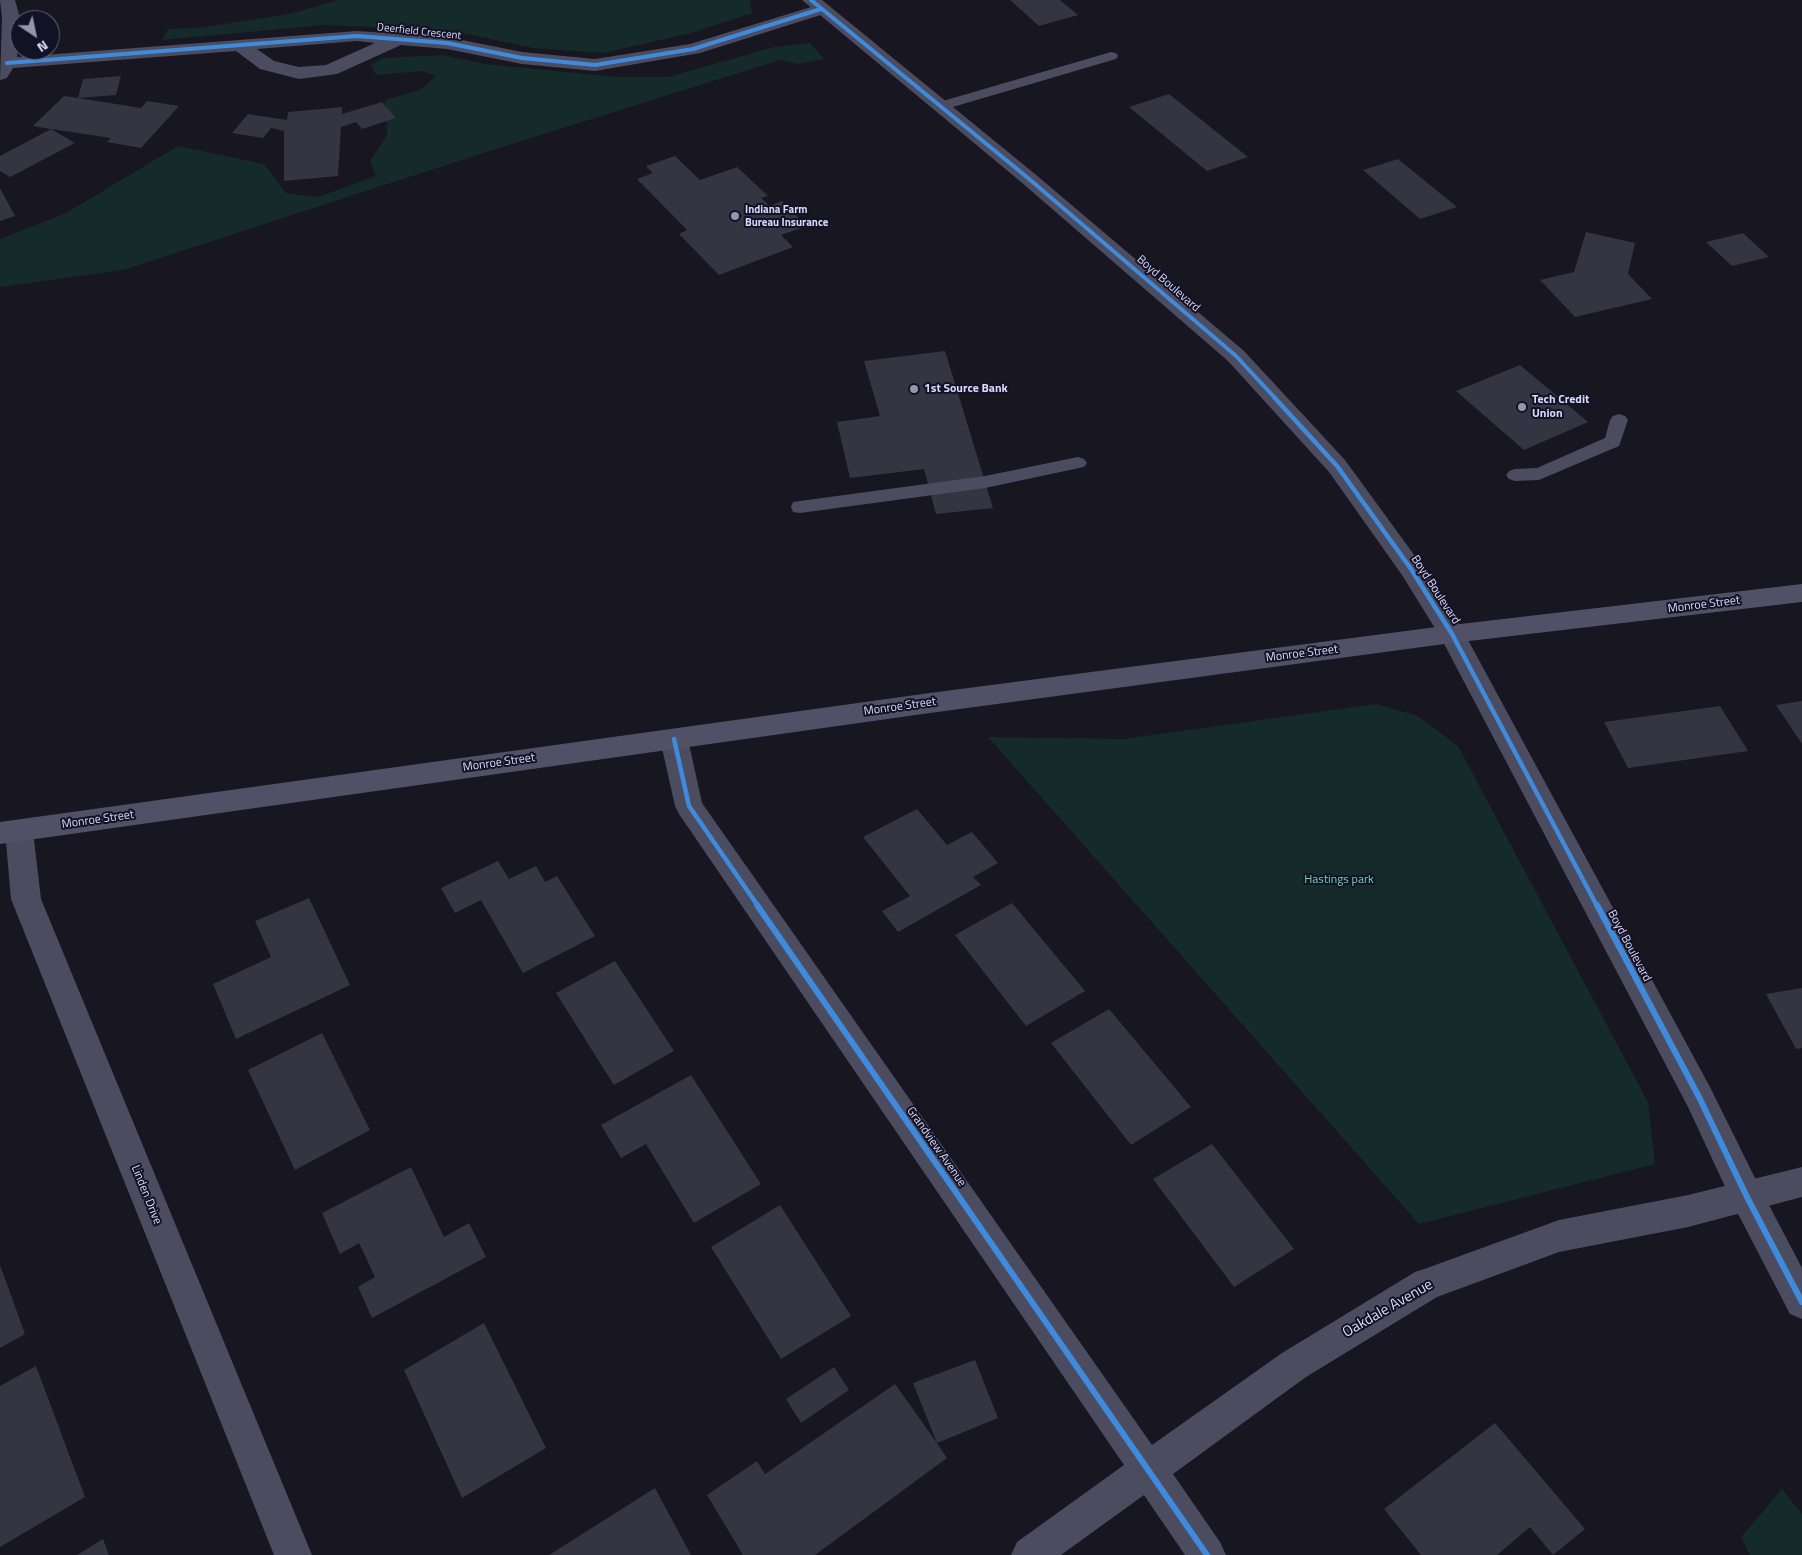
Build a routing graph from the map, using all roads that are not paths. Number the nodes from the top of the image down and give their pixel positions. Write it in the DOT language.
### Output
graph roads {
  1 [pos="6,0"];
  2 [pos="816,4"];
  3 [pos="401,39"];
  4 [pos="240,45"];
  5 [pos="1111,56"];
  6 [pos="4,68"];
  7 [pos="941,106"];
  8 [pos="1619,420"];
  9 [pos="1078,463"];
  10 [pos="1515,475"];
  11 [pos="800,507"];
  12 [pos="1802,593"];
  13 [pos="1452,634"];
  14 [pos="674,738"];
  15 [pos="10,832"];
  16 [pos="1802,1182"];
  17 [pos="1747,1197"];
  18 [pos="1802,1302"];
  19 [pos="1146,1470"];
  20 [pos="293,1555"];
  21 [pos="1030,1555"];
  22 [pos="1207,1555"];
  1 -- 6 [label="street, Deerfield Crescent"];
  2 -- 3 [label="street, Deerfield Crescent"];
  2 -- 7 [label="street, Boyd Boulevard"];
  3 -- 4 [label="street, Deerfield Crescent"];
  3 -- 4 [label="street, Deerfield Crescent"];
  4 -- 6 [label="street, Deerfield Crescent"];
  5 -- 7 [label="lane"];
  7 -- 13 [label="street, Boyd Boulevard"];
  8 -- 10 [label="lane"];
  9 -- 11 [label="lane"];
  12 -- 13 [label="main road, Monroe Street"];
  13 -- 14 [label="main road, Monroe Street"];
  13 -- 17 [label="street, Boyd Boulevard"];
  14 -- 15 [label="main road, Monroe Street"];
  14 -- 19 [label="street, Grandview Avenue"];
  15 -- 20 [label="street, Linden Drive"];
  16 -- 17 [label="street, Oakdale Avenue"];
  17 -- 18 [label="street, Boyd Boulevard"];
  17 -- 19 [label="street, Oakdale Avenue"];
  19 -- 21 [label="street, Oakdale Avenue"];
  19 -- 22 [label="street, Grandview Avenue"];
}
